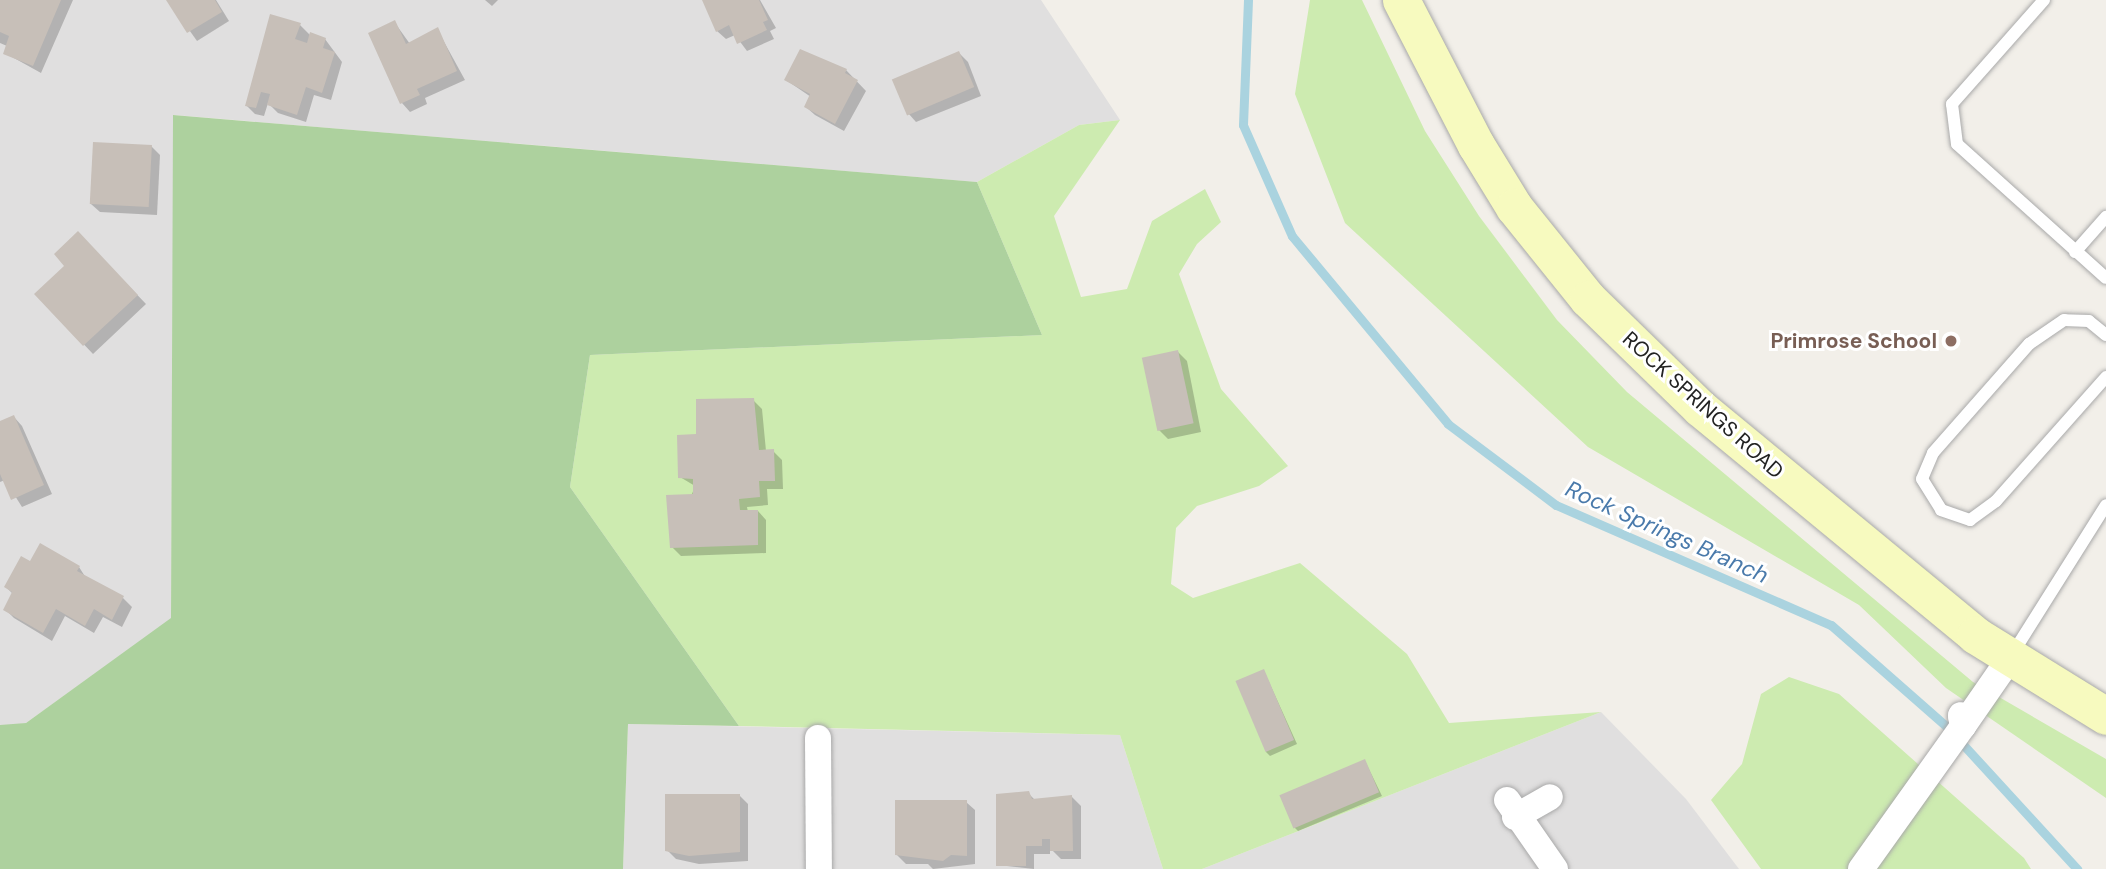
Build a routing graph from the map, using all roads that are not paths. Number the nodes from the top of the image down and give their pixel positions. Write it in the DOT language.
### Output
graph roads {
  1 [pos="1401,0"];
  2 [pos="2045,0"];
  3 [pos="2106,217"];
  4 [pos="2075,251"];
  5 [pos="2106,278"];
  6 [pos="2106,335"];
  7 [pos="2106,377"];
  8 [pos="2106,505"];
  9 [pos="2010,658"];
  10 [pos="2106,716"];
  11 [pos="818,738"];
  12 [pos="1550,797"];
  13 [pos="818,869"];
  14 [pos="1555,869"];
  15 [pos="1861,869"];
  1 -- 9 [label="street, ROCK SPRINGS ROAD"];
  2 -- 4 [label="lane"];
  3 -- 4 [label="lane"];
  4 -- 5 [label="lane"];
  6 -- 7 [label="lane"];
  8 -- 9 [label="lane"];
  9 -- 10 [label="street, ROCK SPRINGS ROAD"];
  9 -- 15 [label="street"];
  11 -- 13 [label="street"];
  12 -- 14 [label="street"];
}
